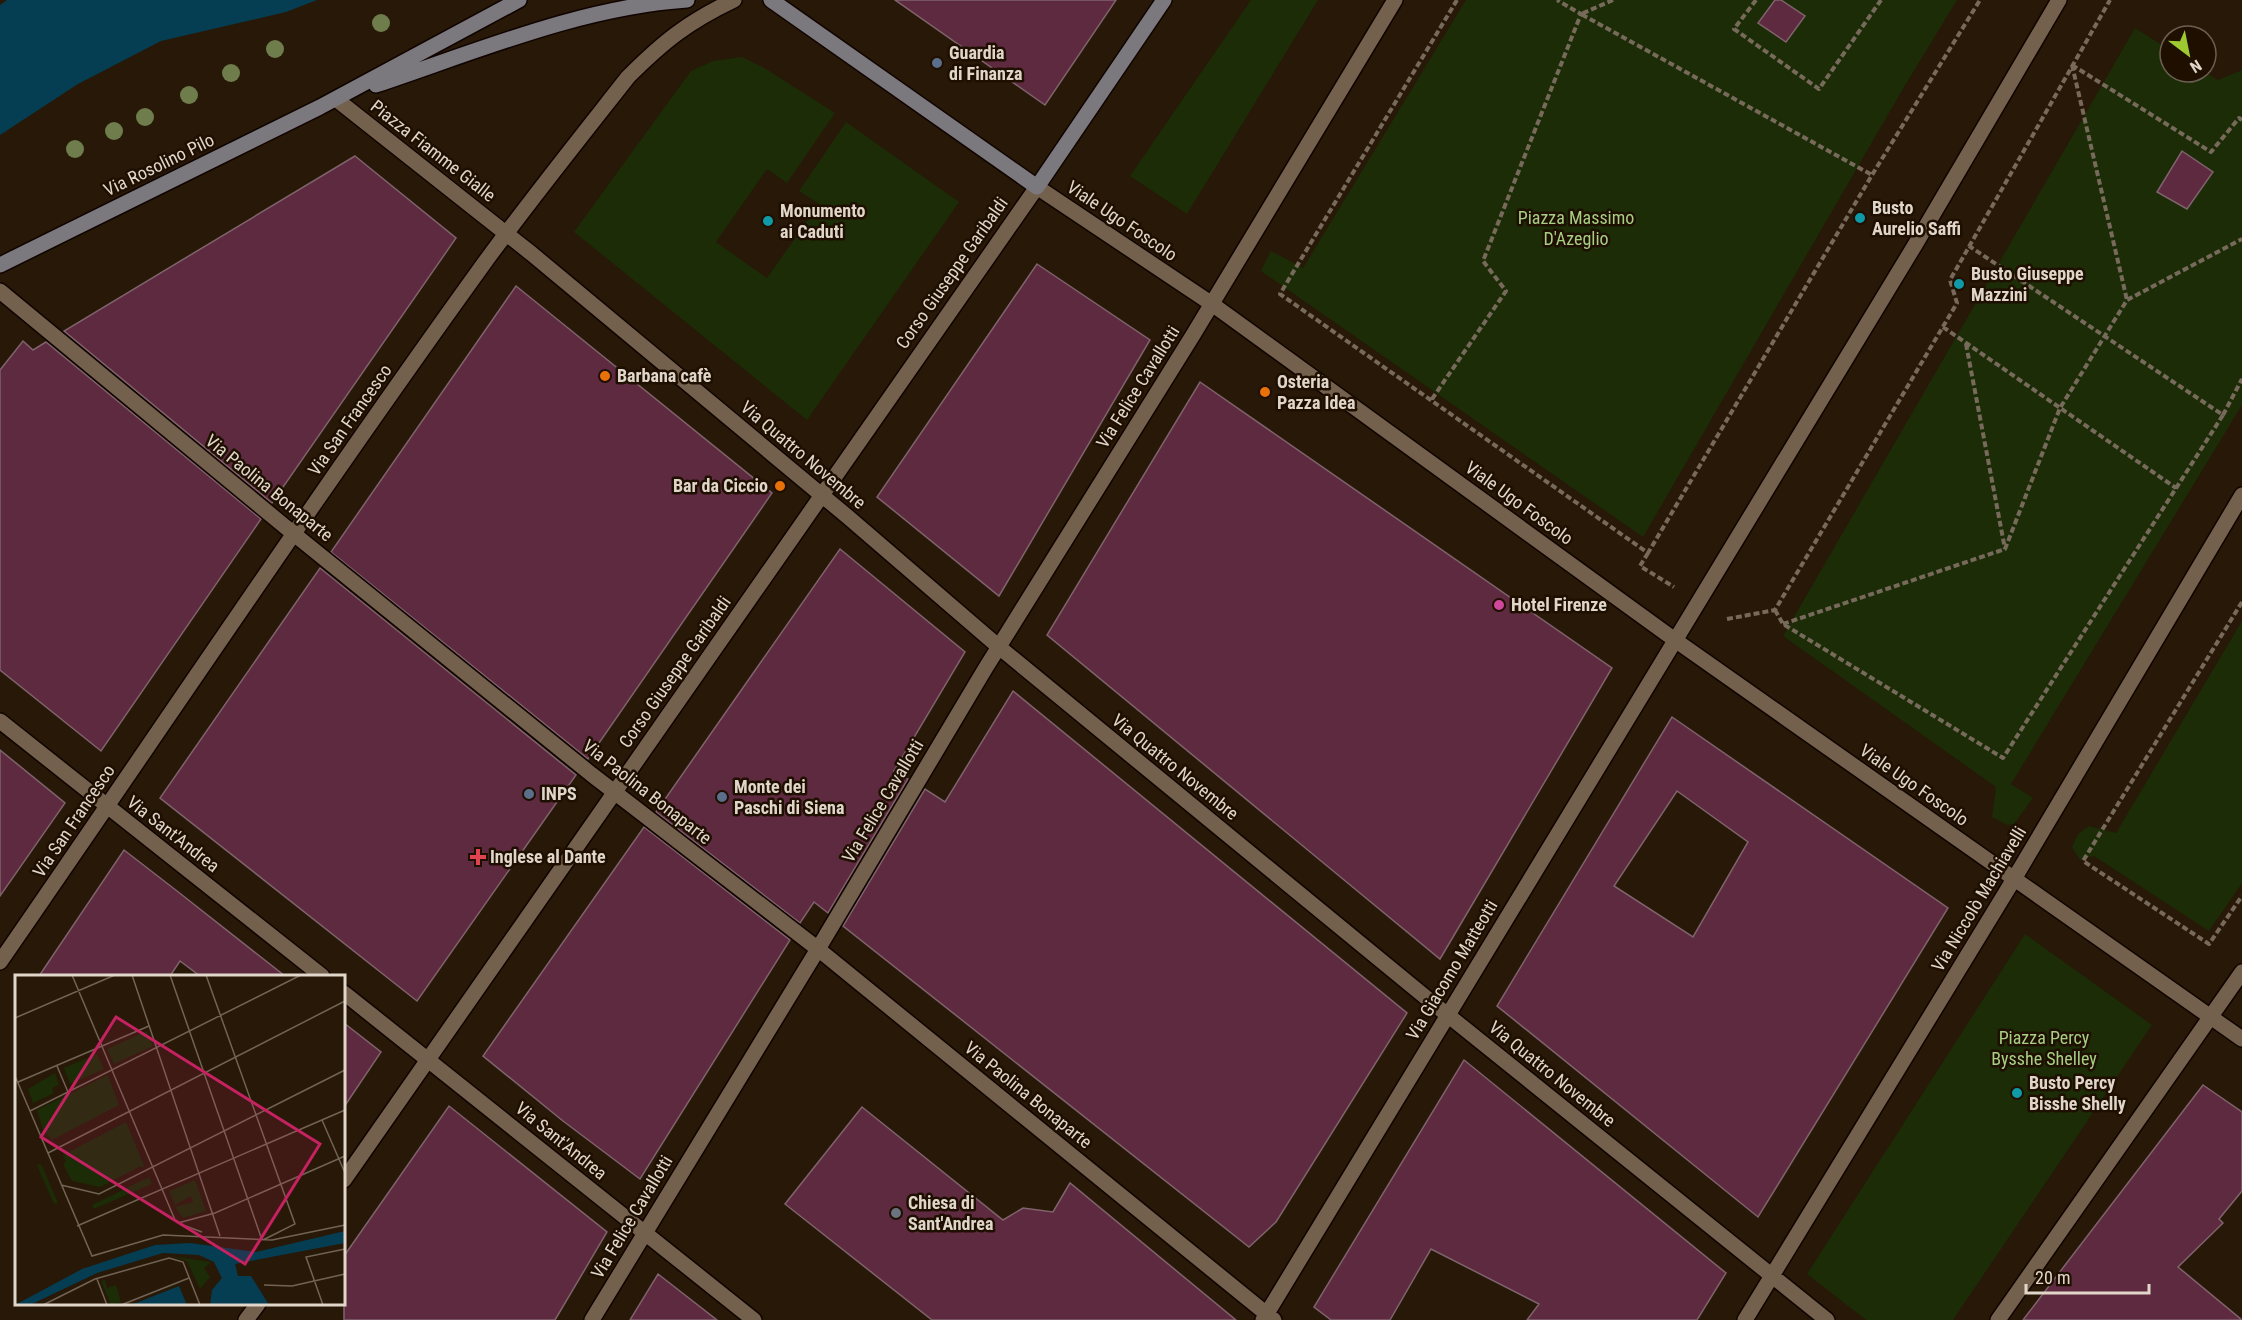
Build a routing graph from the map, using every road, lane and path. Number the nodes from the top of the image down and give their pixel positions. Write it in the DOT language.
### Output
graph roads {
  1 [pos="519,0"];
  2 [pos="687,0"];
  3 [pos="734,0"];
  4 [pos="767,0"];
  5 [pos="1164,0"];
  6 [pos="1395,0"];
  7 [pos="1457,0"];
  8 [pos="1557,0"];
  9 [pos="1613,0"];
  10 [pos="1756,0"];
  11 [pos="1881,0"];
  12 [pos="1980,0"];
  13 [pos="2059,0"];
  14 [pos="2108,0"];
  15 [pos="1581,14"];
  16 [pos="2072,65"];
  17 [pos="336,99"];
  18 [pos="2242,120"];
  19 [pos="1872,175"];
  20 [pos="1037,187"];
  21 [pos="506,234"];
  22 [pos="2242,239"];
  23 [pos="1969,246"];
  24 [pos="0,265"];
  25 [pos="0,291"];
  26 [pos="2127,300"];
  27 [pos="1212,304"];
  28 [pos="1942,327"];
  29 [pos="2104,337"];
  30 [pos="1966,343"];
  31 [pos="2242,379"];
  32 [pos="1432,399"];
  33 [pos="2060,408"];
  34 [pos="2223,415"];
  35 [pos="2176,488"];
  36 [pos="821,495"];
  37 [pos="2242,495"];
  38 [pos="294,534"];
  39 [pos="2005,549"];
  40 [pos="1648,553"];
  41 [pos="1675,588"];
  42 [pos="2242,602"];
  43 [pos="1775,610"];
  44 [pos="1728,619"];
  45 [pos="1783,624"];
  46 [pos="1675,640"];
  47 [pos="999,647"];
  48 [pos="0,721"];
  49 [pos="615,793"];
  50 [pos="107,807"];
  51 [pos="2014,879"];
  52 [pos="2242,896"];
  53 [pos="818,949"];
  54 [pos="0,962"];
  55 [pos="2242,972"];
  56 [pos="321,975"];
  57 [pos="345,994"];
  58 [pos="1448,1015"];
  59 [pos="2211,1017"];
  60 [pos="2242,1039"];
  61 [pos="427,1060"];
  62 [pos="345,1179"];
  63 [pos="644,1233"];
  64 [pos="1772,1276"];
  65 [pos="257,1305"];
  66 [pos="1268,1318"];
  67 [pos="246,1320"];
  68 [pos="592,1320"];
  69 [pos="754,1320"];
  70 [pos="1745,1320"];
  71 [pos="1827,1320"];
  72 [pos="1998,1320"];
  1 -- 17 [label="street, Via Rosolino Pilo"];
  2 -- 17 [label="street, Via Rosolino Pilo"];
  3 -- 21 [label="street, Via San Francesco"];
  4 -- 20 [label="street, Viale Ugo Foscolo"];
  5 -- 20 [label="street"];
  6 -- 27 [label="street"];
  7 -- 32 [label="path"];
  8 -- 15 [label="path"];
  9 -- 15 [label="path"];
  10 -- 11 [label="path"];
  12 -- 19 [label="path"];
  13 -- 46 [label="street"];
  14 -- 16 [label="path"];
  15 -- 19 [label="path"];
  15 -- 32 [label="path"];
  16 -- 18 [label="path"];
  16 -- 23 [label="path"];
  16 -- 26 [label="path"];
  17 -- 21 [label="street, Piazza Fiamme Gialle"];
  17 -- 24 [label="street, Via Rosolino Pilo"];
  19 -- 40 [label="path"];
  20 -- 27 [label="street, Viale Ugo Foscolo"];
  20 -- 36 [label="street, Corso Giuseppe Garibaldi"];
  21 -- 36 [label="street, Via Quattro Novembre"];
  21 -- 38 [label="street, Via San Francesco"];
  22 -- 26 [label="path"];
  23 -- 28 [label="path"];
  23 -- 29 [label="path"];
  25 -- 38 [label="street, Via Paolina Bonaparte"];
  26 -- 29 [label="path"];
  27 -- 46 [label="street, Viale Ugo Foscolo"];
  27 -- 47 [label="street, Via Felice Cavallotti"];
  28 -- 30 [label="path"];
  28 -- 43 [label="path"];
  29 -- 33 [label="path"];
  29 -- 34 [label="path"];
  30 -- 33 [label="path"];
  30 -- 39 [label="path"];
  31 -- 34 [label="path"];
  32 -- 40 [label="path"];
  33 -- 35 [label="path"];
  33 -- 39 [label="path"];
  34 -- 35 [label="path"];
  35 -- 45 [label="path"];
  36 -- 47 [label="street, Via Quattro Novembre"];
  36 -- 49 [label="street, Corso Giuseppe Garibaldi"];
  37 -- 51 [label="street, Via Niccolò Machiavelli"];
  38 -- 49 [label="street, Via Paolina Bonaparte"];
  38 -- 50 [label="street, Via San Francesco"];
  39 -- 45 [label="path"];
  40 -- 41 [label="path"];
  42 -- 52 [label="path"];
  43 -- 44 [label="path"];
  43 -- 45 [label="path"];
  46 -- 51 [label="street, Viale Ugo Foscolo"];
  46 -- 58 [label="street, Via Giacomo Matteotti"];
  47 -- 53 [label="street, Via Felice Cavallotti"];
  47 -- 58 [label="street, Via Quattro Novembre"];
  48 -- 50 [label="street, Via Sant'Andrea"];
  49 -- 53 [label="street, Via Paolina Bonaparte"];
  49 -- 61 [label="street, Corso Giuseppe Garibaldi"];
  50 -- 54 [label="street, Via San Francesco"];
  50 -- 56 [label="street, Via Sant'Andrea"];
  51 -- 59 [label="street, Viale Ugo Foscolo"];
  51 -- 64 [label="street, Via Niccolò Machiavelli"];
  53 -- 63 [label="street, Via Felice Cavallotti"];
  53 -- 66 [label="street, Via Paolina Bonaparte"];
  55 -- 59 [label="street"];
  57 -- 61 [label="street, Via Sant'Andrea"];
  58 -- 64 [label="street, Via Quattro Novembre"];
  58 -- 66 [label="street, Via Giacomo Matteotti"];
  59 -- 60 [label="street, Viale Ugo Foscolo"];
  59 -- 72 [label="street"];
  61 -- 62 [label="street, Corso Giuseppe Garibaldi"];
  61 -- 63 [label="street, Via Sant'Andrea"];
  63 -- 68 [label="street, Via Felice Cavallotti"];
  63 -- 69 [label="street, Via Sant'Andrea"];
  64 -- 70 [label="street, Via Niccolò Machiavelli"];
  64 -- 71 [label="street, Via Quattro Novembre"];
  65 -- 67 [label="street"];
}
